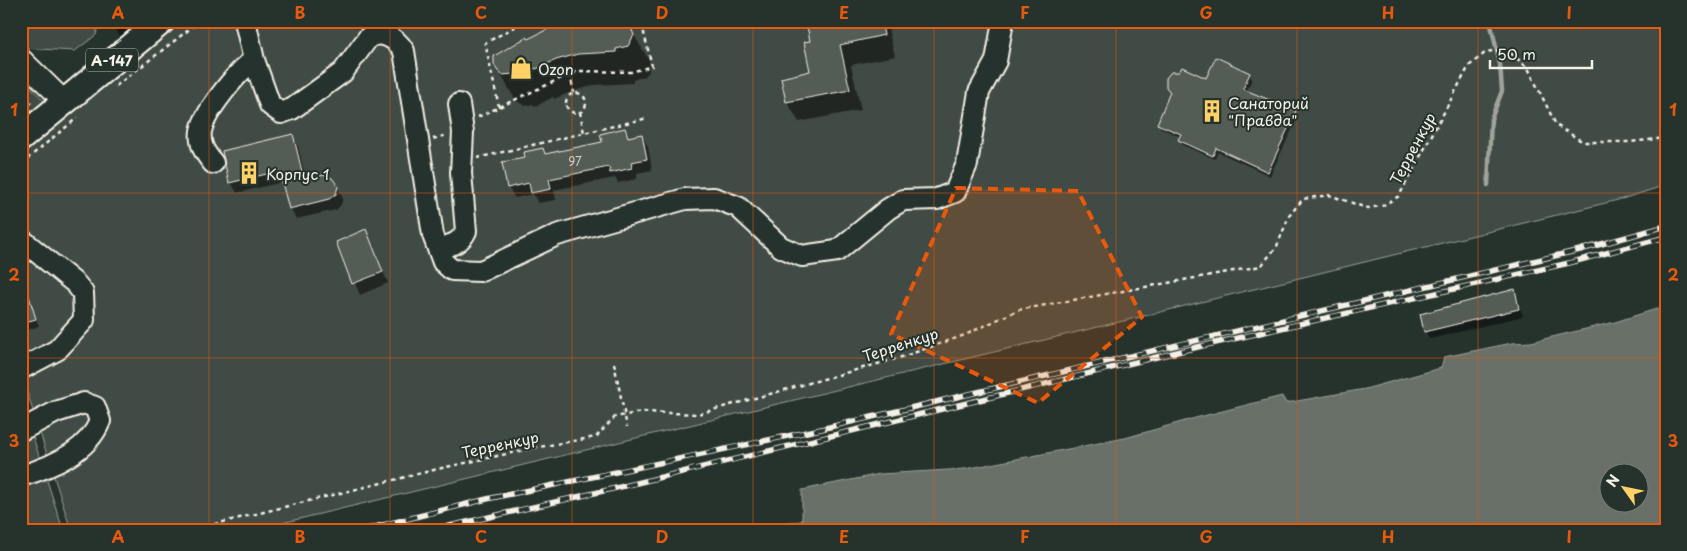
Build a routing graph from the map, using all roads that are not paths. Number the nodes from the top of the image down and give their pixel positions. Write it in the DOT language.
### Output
graph roads {
  1 [pos="162,21"];
  2 [pos="245,21"];
  3 [pos="1003,21"];
  4 [pos="21,59"];
  5 [pos="254,60"];
  6 [pos="459,104"];
  7 [pos="71,109"];
  8 [pos="21,138"];
  9 [pos="213,163"];
  10 [pos="24,247"];
  11 [pos="438,248"];
  12 [pos="21,368"];
  13 [pos="21,430"];
  14 [pos="21,476"];
  1 -- 7 [label="main road, А-147"];
  2 -- 5 [label="street"];
  3 -- 11 [label="street"];
  4 -- 7 [label="street"];
  5 -- 9 [label="street"];
  5 -- 11 [label="street"];
  6 -- 11 [label="street"];
  7 -- 8 [label="main road, А-147"];
  10 -- 12 [label="street"];
  13 -- 14 [label="street"];
}
